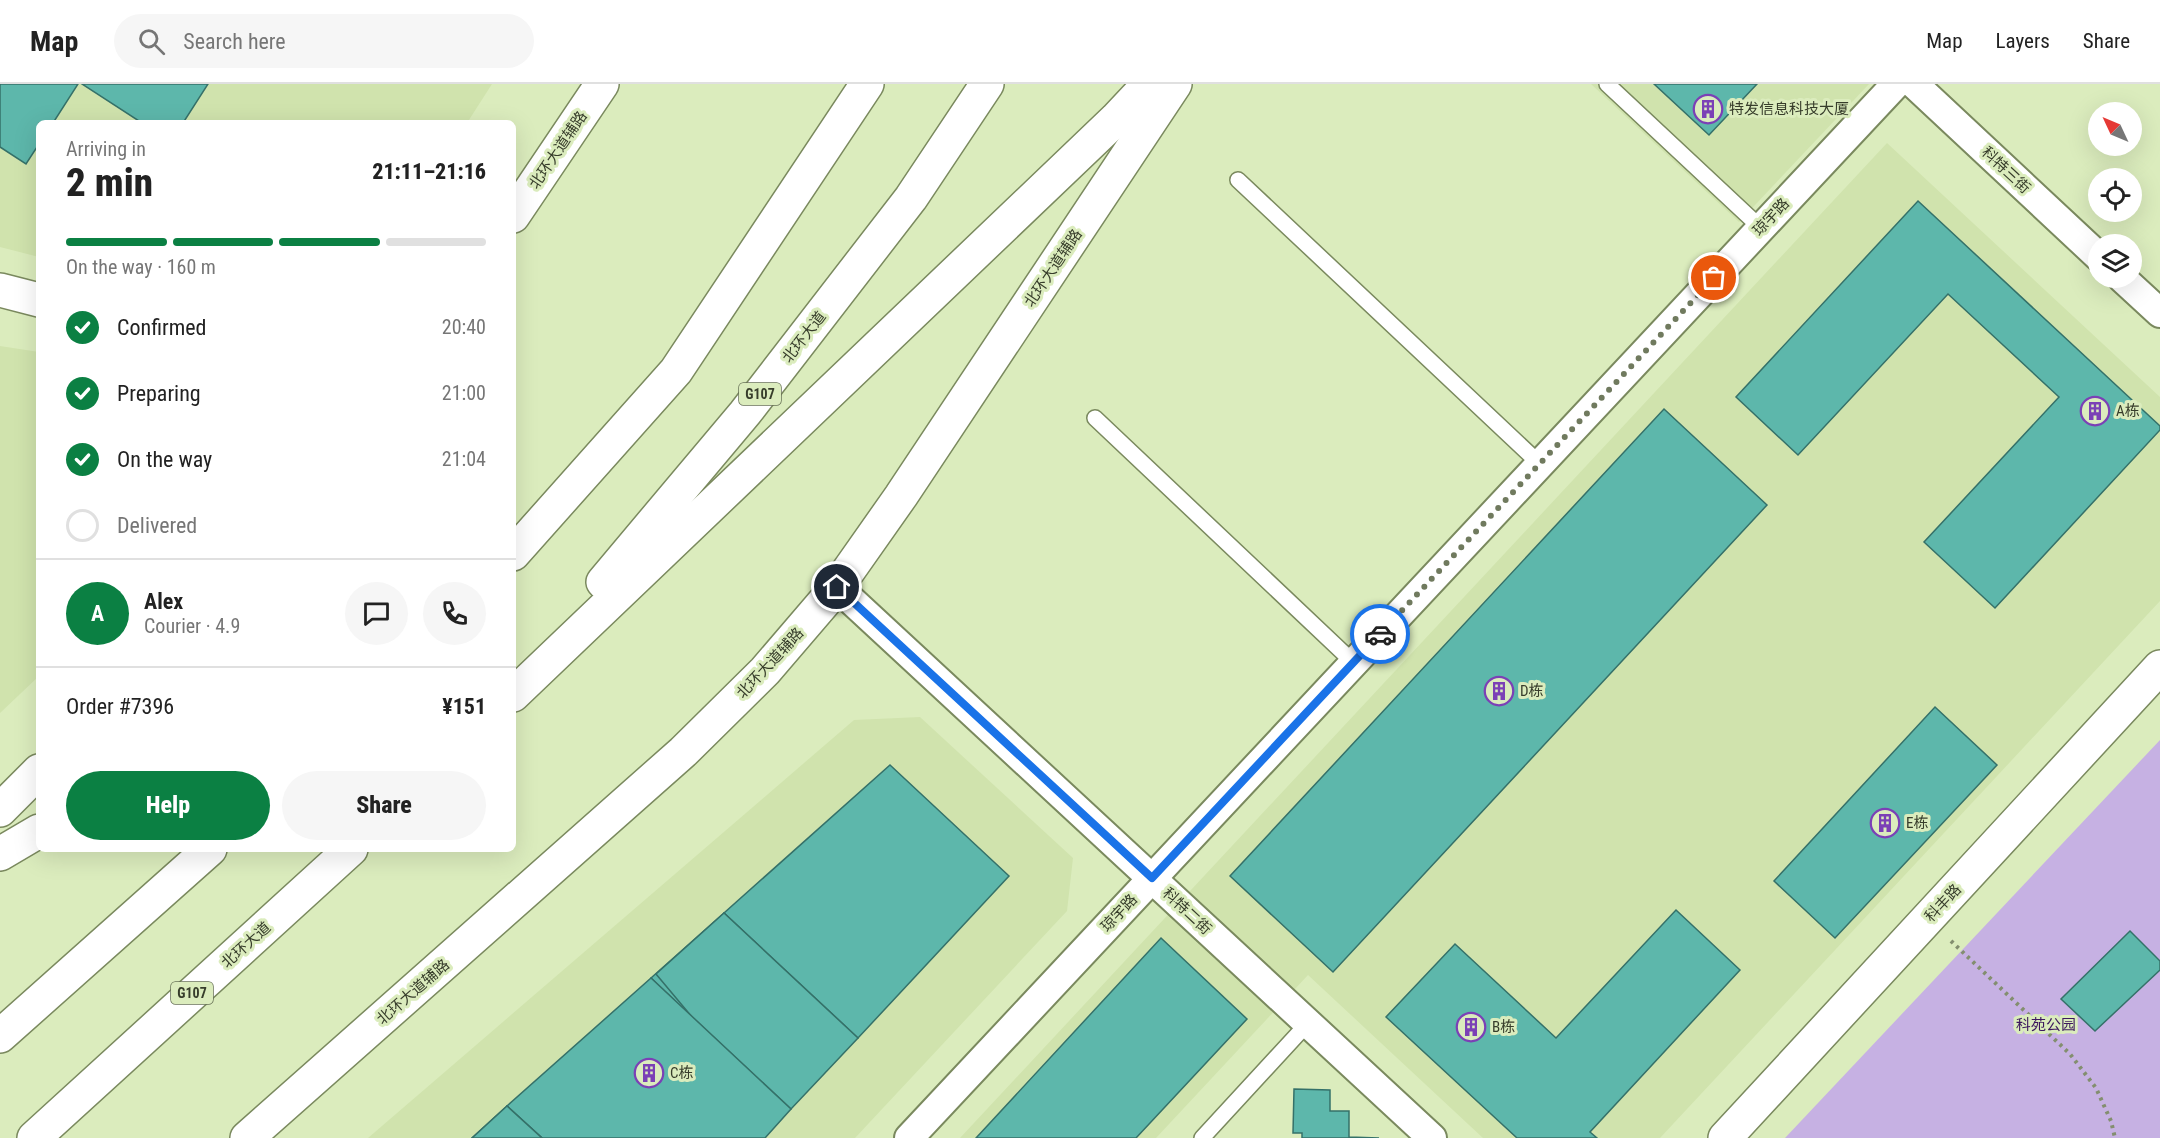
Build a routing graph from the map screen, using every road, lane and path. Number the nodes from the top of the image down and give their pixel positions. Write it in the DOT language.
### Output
graph roads {
  1 [pos="602,84"];
  2 [pos="867,84"];
  3 [pos="987,84"];
  4 [pos="1149,84"];
  5 [pos="1176,84"];
  6 [pos="1607,84"];
  7 [pos="1896,84"];
  8 [pos="1914,84"];
  9 [pos="1238,180"];
  10 [pos="516,211"];
  11 [pos="1761,228"];
  12 [pos="2088,247"];
  13 [pos="2136,288"];
  14 [pos="0,290"];
  15 [pos="36,299"];
  16 [pos="2156,302"];
  17 [pos="676,371"];
  18 [pos="1095,418"];
  19 [pos="1540,464"];
  20 [pos="516,521"];
  21 [pos="516,551"];
  22 [pos="837,587"];
  23 [pos="1353,662"];
  24 [pos="2160,667"];
  25 [pos="516,685"];
  26 [pos="516,692"];
  27 [pos="36,774"];
  28 [pos="0,810"];
  29 [pos="36,833"];
  30 [pos="207,852"];
  31 [pos="348,852"];
  32 [pos="0,854"];
  33 [pos="1152,878"];
  34 [pos="1950,940"];
  35 [pos="1308,1023"];
  36 [pos="0,1036"];
  37 [pos="917,1135"];
  38 [pos="34,1138"];
  39 [pos="247,1138"];
  40 [pos="1202,1138"];
  41 [pos="1432,1138"];
  42 [pos="1725,1138"];
  43 [pos="2115,1138"];
  1 -- 10 [label="main road, 北环大道辅路"];
  2 -- 17 [label="main road"];
  3 -- 25 [label="main road, 北环大道 / G107"];
  4 -- 26 [label="main road"];
  5 -- 22 [label="main road, 北环大道辅路"];
  6 -- 11 [label="lane"];
  7 -- 11 [label="street, 琼宇路"];
  8 -- 12 [label="street, 科特三街"];
  9 -- 19 [label="lane"];
  11 -- 19 [label="street, 琼宇路"];
  13 -- 16 [label="street"];
  14 -- 15 [label="main road"];
  17 -- 20 [label="main road"];
  17 -- 21 [label="main road"];
  18 -- 23 [label="lane"];
  19 -- 23 [label="street, 琼宇路"];
  22 -- 33 [label="street, 科特二街"];
  22 -- 39 [label="main road, 北环大道辅路"];
  23 -- 33 [label="street, 琼宇路"];
  24 -- 42 [label="main road, 科丰路"];
  27 -- 28 [label="main road"];
  29 -- 32 [label="main road"];
  30 -- 36 [label="main road"];
  31 -- 38 [label="main road, 北环大道 / G107"];
  33 -- 35 [label="street, 科特二街"];
  33 -- 37 [label="street, 琼宇路"];
  34 -- 43 [label="path"];
  35 -- 40 [label="lane"];
  35 -- 41 [label="street, 科特二街"];
}
